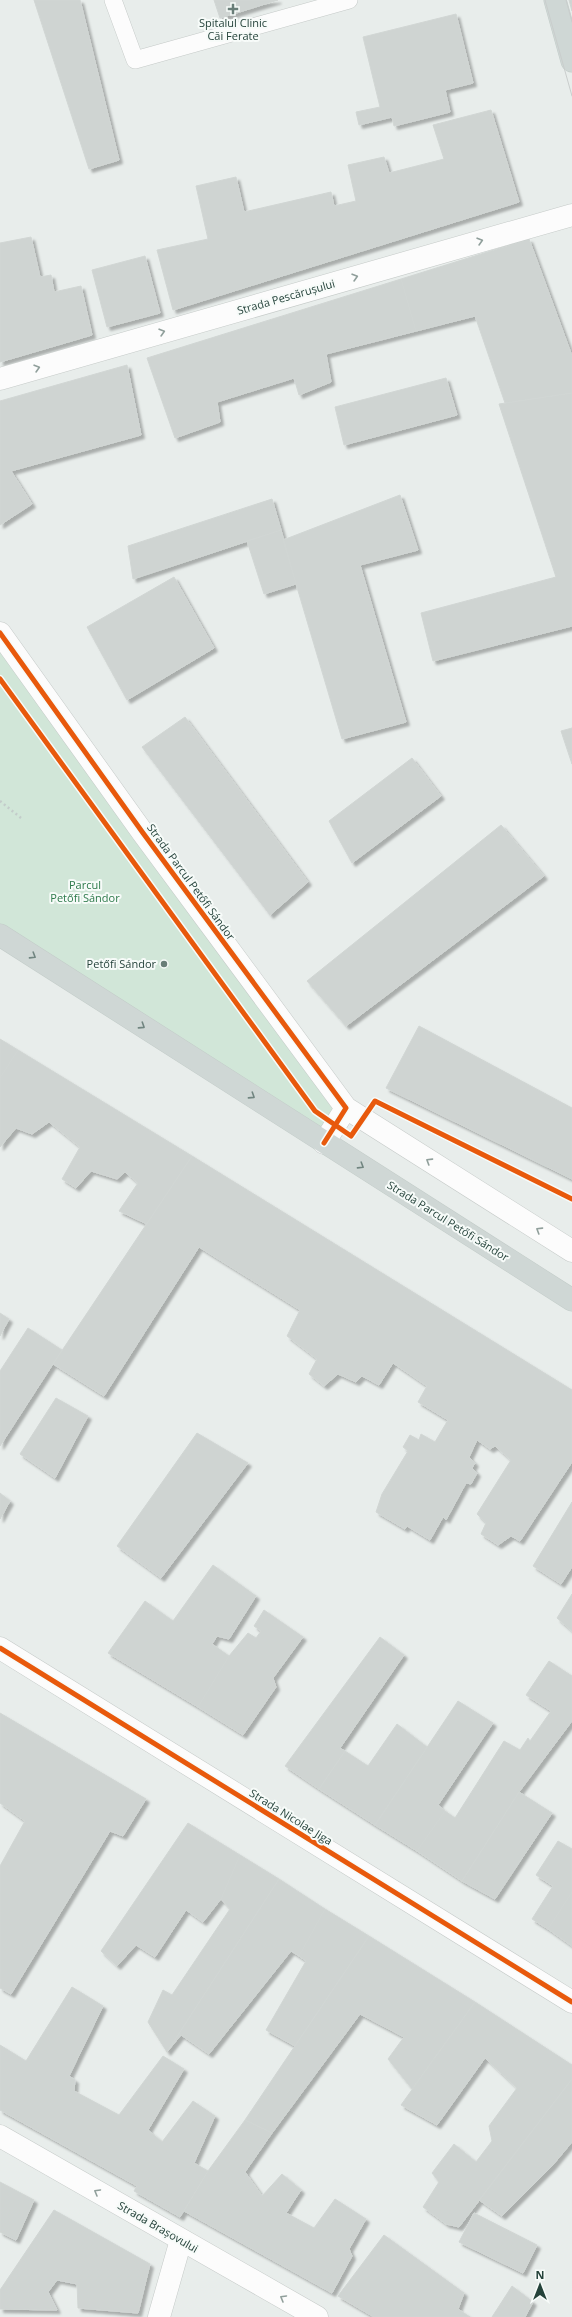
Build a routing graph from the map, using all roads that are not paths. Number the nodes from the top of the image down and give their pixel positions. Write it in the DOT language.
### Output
graph roads {
  1 [pos="113,0"];
  2 [pos="349,0"];
  3 [pos="555,0"];
  4 [pos="572,61"];
  5 [pos="572,215"];
  6 [pos="0,379"];
  7 [pos="0,633"];
  8 [pos="0,935"];
  9 [pos="346,1108"];
  10 [pos="324,1143"];
  11 [pos="572,1251"];
  12 [pos="572,1300"];
  13 [pos="0,1648"];
  14 [pos="572,2002"];
  15 [pos="0,2136"];
  16 [pos="182,2240"];
  17 [pos="160,2317"];
  18 [pos="317,2317"];
  1 -- 2 [label="lane"];
  3 -- 4 [label="main road"];
  6 -- 5 [label="street, Strada Pescărușului, one-way"];
  7 -- 9 [label="street, Strada Parcul Petőfi Sándor"];
  8 -- 10 [label="main road, Strada Parcul Petőfi Sándor, one-way"];
  9 -- 10 [label="street"];
  11 -- 9 [label="street, Strada Parcul Petőfi Sándor, one-way"];
  10 -- 12 [label="main road, Strada Parcul Petőfi Sándor, one-way"];
  13 -- 14 [label="street, Strada Nicolae Jiga"];
  16 -- 15 [label="street, Strada Brașovului, one-way"];
  16 -- 17 [label="street"];
  18 -- 16 [label="street, Strada Brașovului, one-way"];
}
